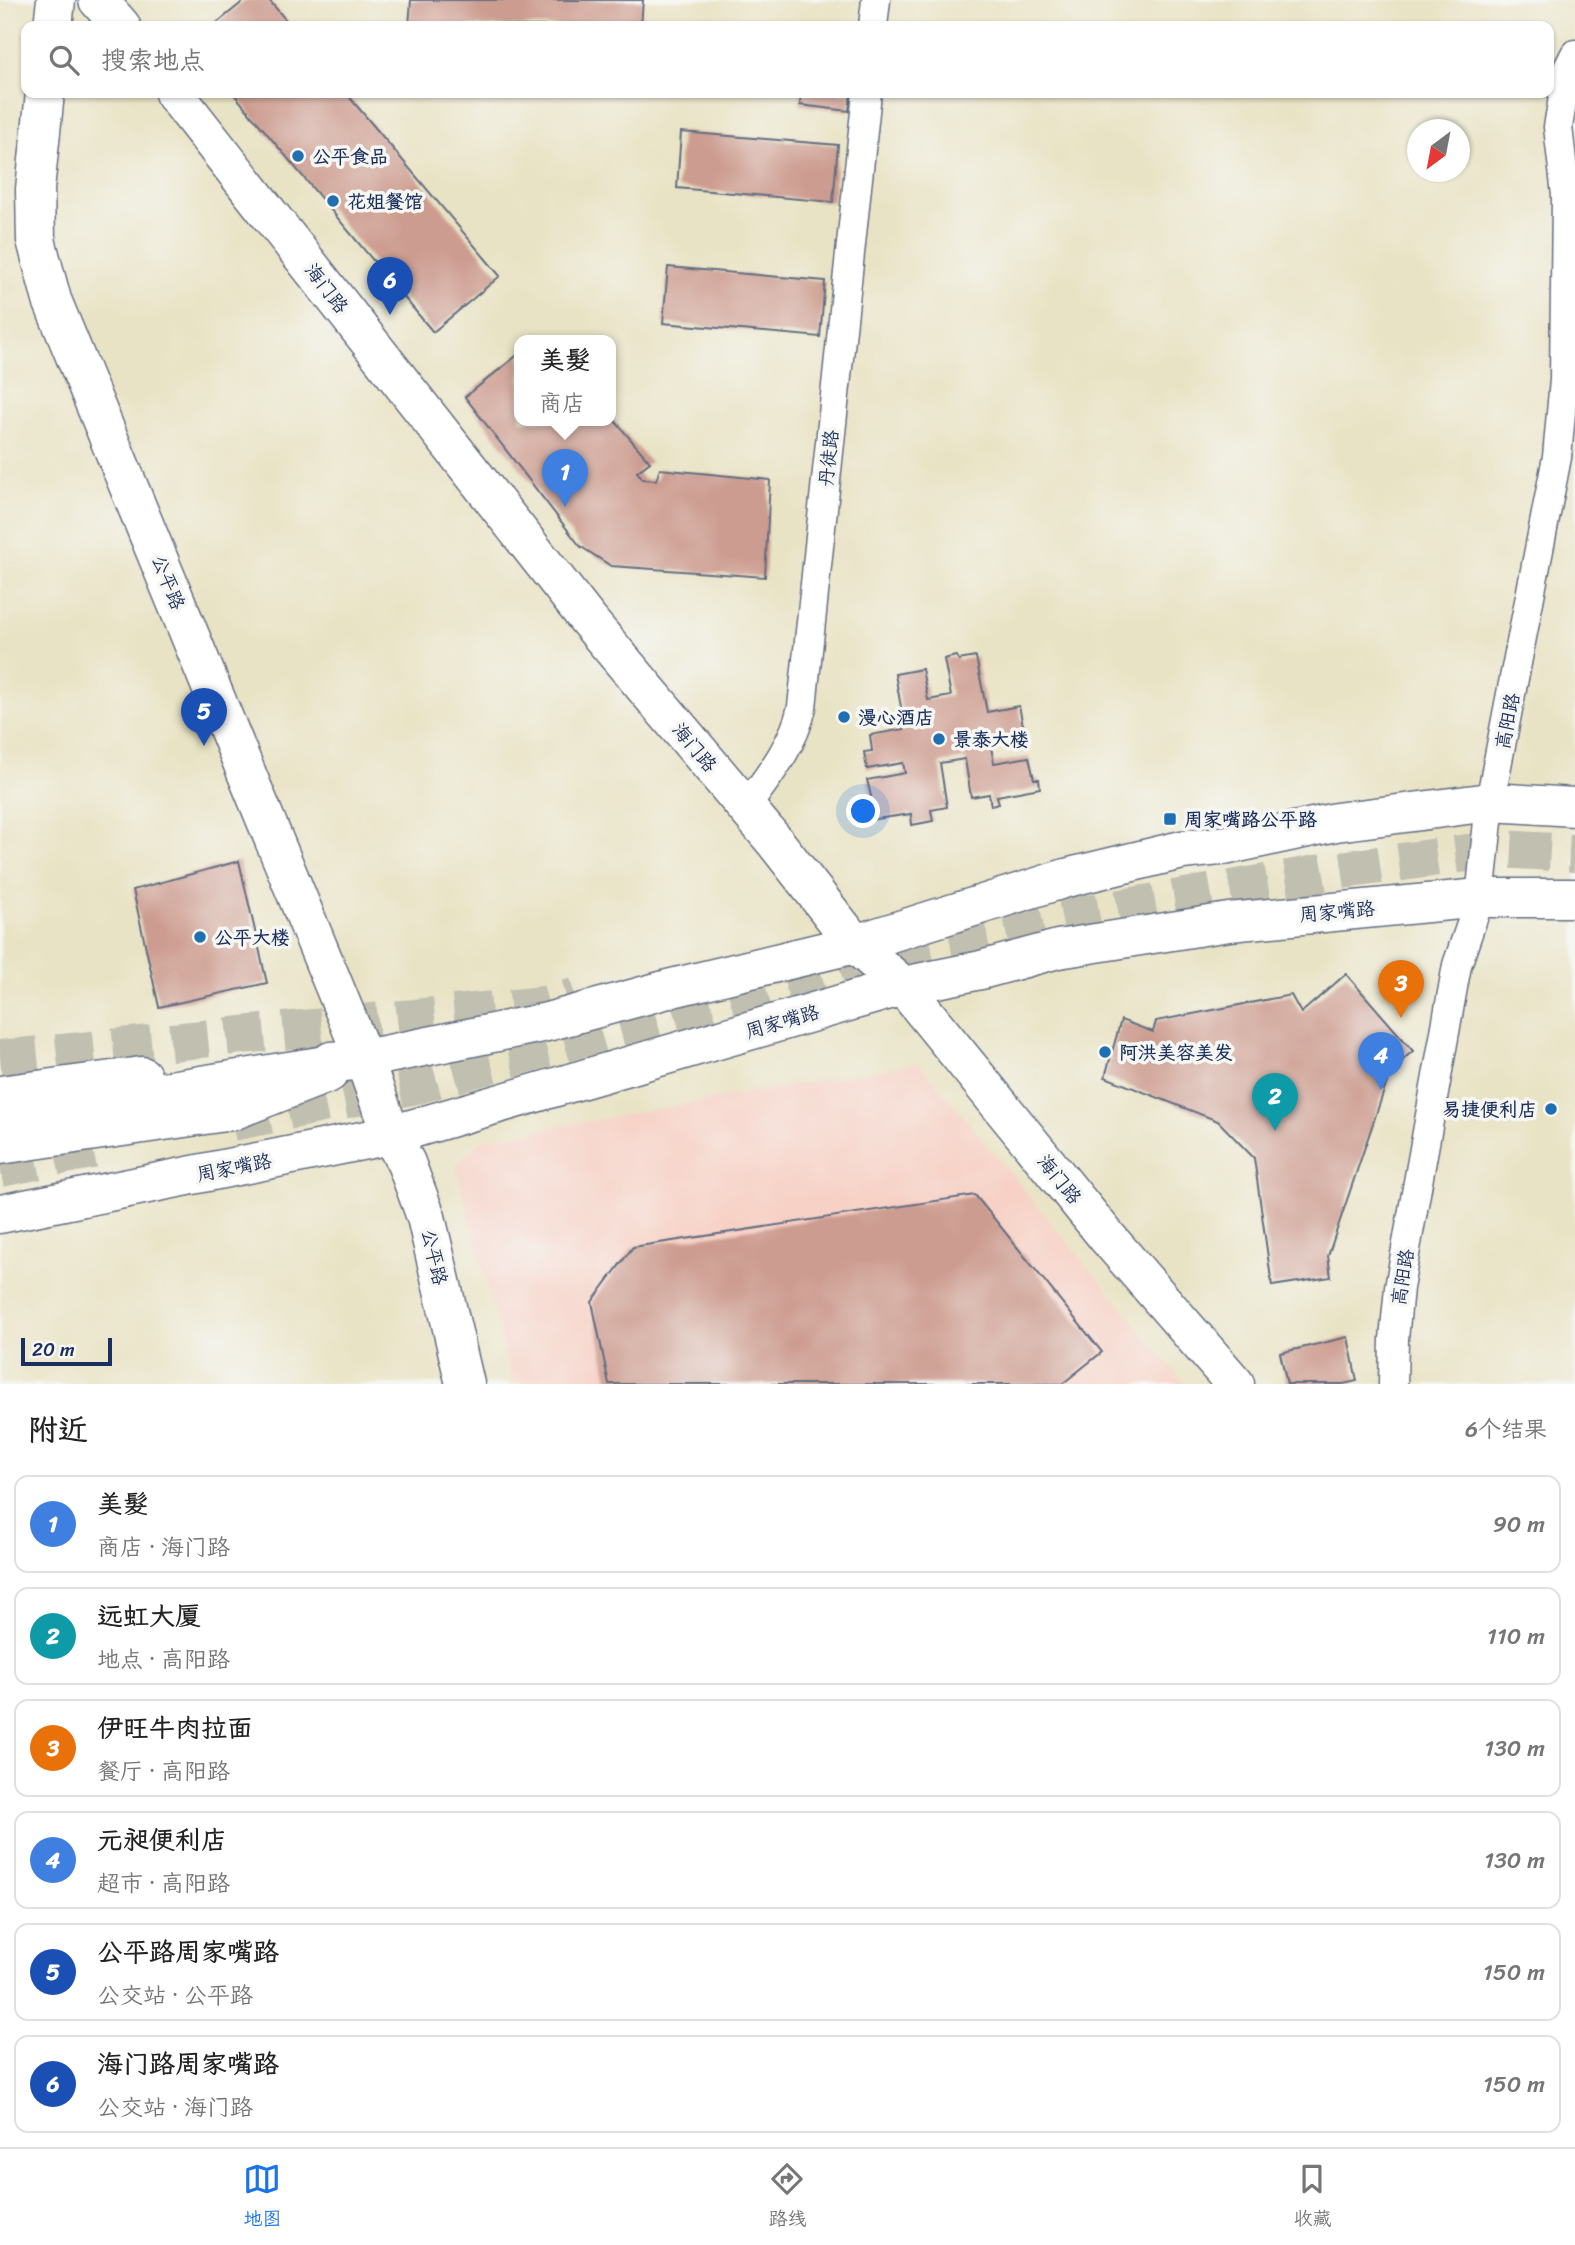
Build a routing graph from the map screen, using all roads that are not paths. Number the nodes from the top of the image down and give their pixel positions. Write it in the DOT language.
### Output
graph roads {
  1 [pos="56,0"];
  2 [pos="98,0"];
  3 [pos="876,0"];
  4 [pos="53,21"];
  5 [pos="117,21"];
  6 [pos="874,21"];
  7 [pos="1575,54"];
  8 [pos="44,98"];
  9 [pos="178,98"];
  10 [pos="865,98"];
  11 [pos="1490,802"];
  12 [pos="746,807"];
  13 [pos="1575,807"];
  14 [pos="1480,898"];
  15 [pos="1575,898"];
  16 [pos="855,944"];
  17 [pos="903,986"];
  18 [pos="364,1059"];
  19 [pos="0,1095"];
  20 [pos="0,1117"];
  21 [pos="391,1135"];
  22 [pos="0,1145"];
  23 [pos="0,1214"];
  24 [pos="465,1384"];
  25 [pos="1235,1384"];
  26 [pos="1393,1384"];
  1 -- 4 [label="main road"];
  2 -- 5 [label="main road"];
  3 -- 6 [label="street"];
  7 -- 11 [label="street, 高阳路"];
  8 -- 18 [label="main road, 公平路"];
  9 -- 12 [label="main road, 海门路"];
  10 -- 12 [label="street, 丹徒路"];
  11 -- 13 [label="main road"];
  11 -- 14 [label="street, 高阳路"];
  11 -- 16 [label="main road"];
  12 -- 16 [label="main road, 海门路"];
  14 -- 15 [label="main road, 周家嘴路"];
  14 -- 17 [label="main road, 周家嘴路"];
  14 -- 26 [label="street, 高阳路"];
  16 -- 17 [label="main road, 海门路"];
  16 -- 18 [label="main road"];
  17 -- 21 [label="main road, 周家嘴路"];
  17 -- 25 [label="main road, 海门路"];
  18 -- 19 [label="main road"];
  18 -- 20 [label="main road"];
  18 -- 21 [label="main road, 公平路"];
  18 -- 22 [label="main road"];
  21 -- 23 [label="main road, 周家嘴路"];
  21 -- 24 [label="main road, 公平路"];
}
